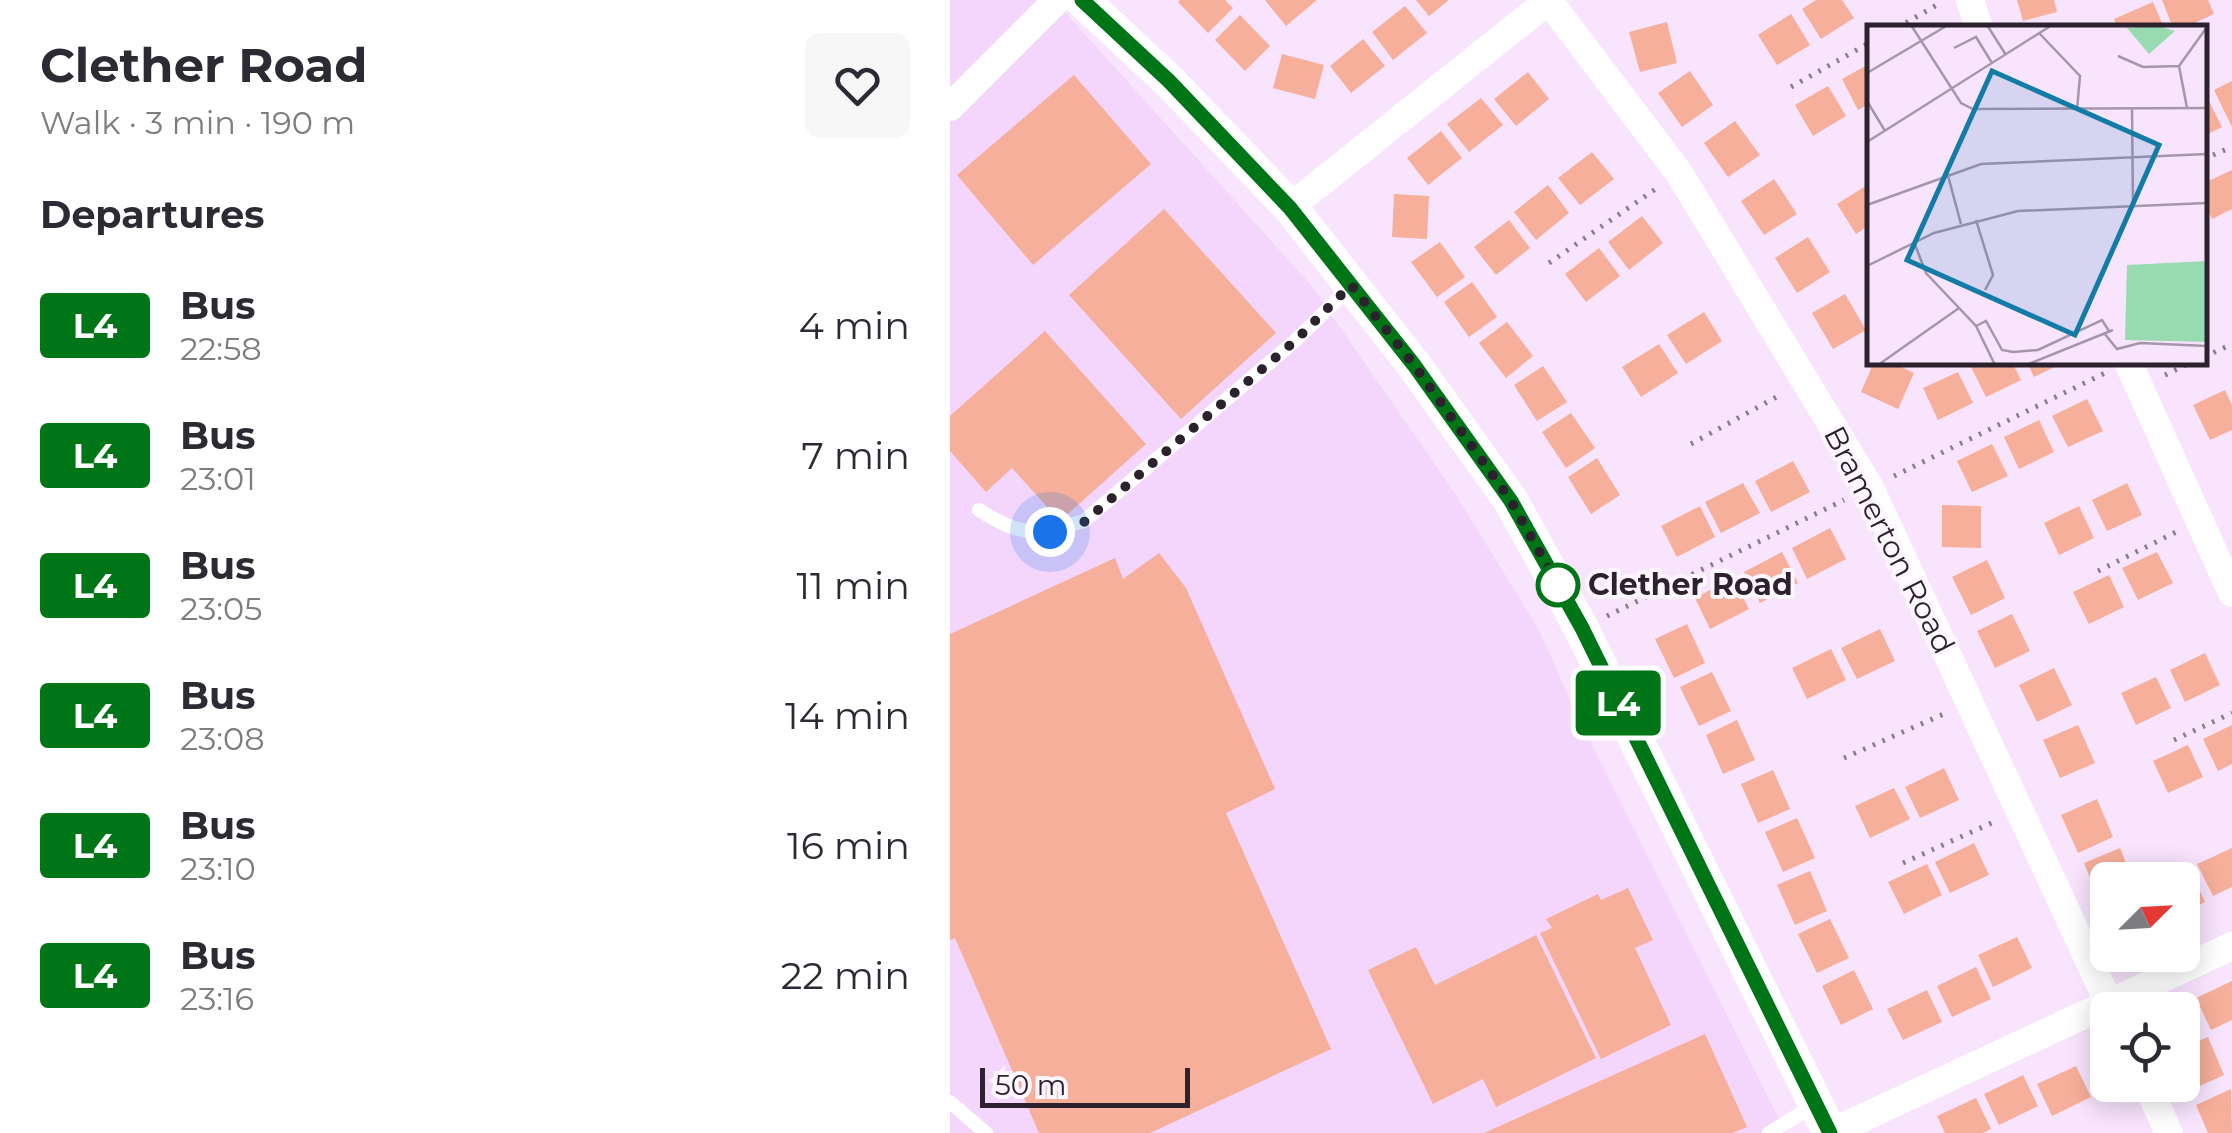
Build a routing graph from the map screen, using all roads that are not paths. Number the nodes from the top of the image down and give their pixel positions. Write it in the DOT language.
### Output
graph roads {
  1 [pos="1057,0"];
  2 [pos="1082,0"];
  3 [pos="1548,0"];
  4 [pos="1970,0"];
  5 [pos="1978,25"];
  6 [pos="950,107"];
  7 [pos="1290,208"];
  8 [pos="1351,285"];
  9 [pos="2119,367"];
  10 [pos="979,510"];
  11 [pos="2230,582"];
  12 [pos="2232,946"];
  13 [pos="2104,992"];
  14 [pos="2138,992"];
  15 [pos="2090,1014"];
  16 [pos="950,1102"];
  17 [pos="2154,1102"];
  18 [pos="1825,1123"];
  19 [pos="986,1133"];
  20 [pos="1769,1133"];
  21 [pos="2168,1133"];
  1 -- 6 [label="street"];
  2 -- 7 [label="street"];
  3 -- 7 [label="street"];
  3 -- 13 [label="street, Bramerton Road"];
  4 -- 5 [label="street"];
  7 -- 8 [label="street"];
  8 -- 10 [label="lane"];
  8 -- 18 [label="street"];
  9 -- 11 [label="street"];
  12 -- 14 [label="street"];
  15 -- 18 [label="street"];
  16 -- 19 [label="lane"];
  17 -- 21 [label="street"];
  18 -- 20 [label="lane"];
}
